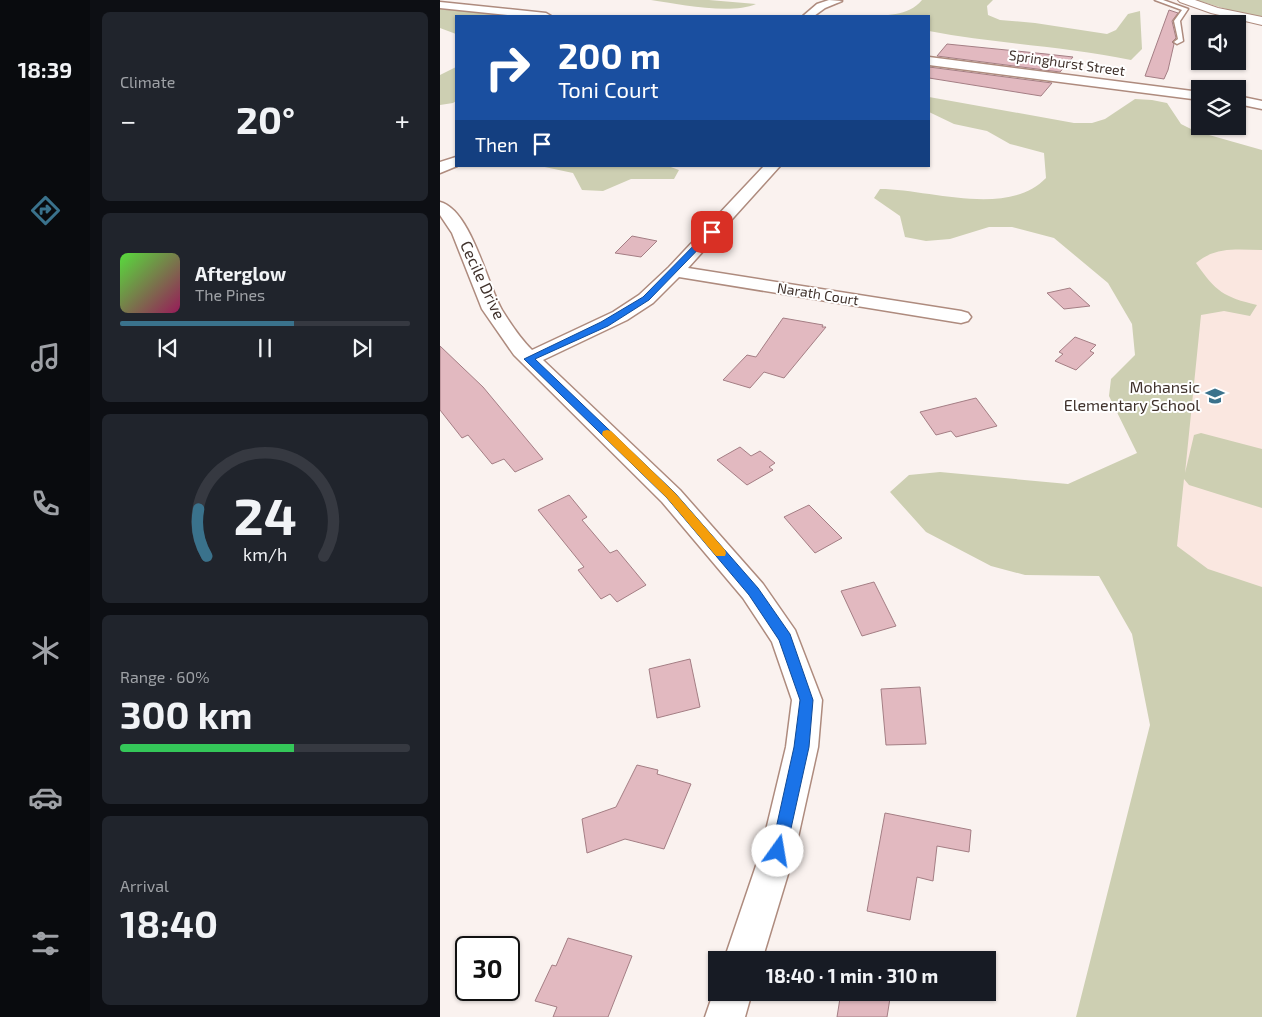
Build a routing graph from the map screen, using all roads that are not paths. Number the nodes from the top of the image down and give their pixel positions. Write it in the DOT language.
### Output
graph roads {
  1 [pos="1158,0"];
  2 [pos="1184,0"];
  3 [pos="837,1"];
  4 [pos="440,4"];
  5 [pos="537,15"];
  6 [pos="809,15"];
  7 [pos="1262,21"];
  8 [pos="1177,42"];
  9 [pos="930,61"];
  10 [pos="1191,95"];
  11 [pos="1246,102"];
  12 [pos="1262,105"];
  13 [pos="455,161"];
  14 [pos="772,167"];
  15 [pos="440,168"];
  16 [pos="440,207"];
  17 [pos="675,271"];
  18 [pos="961,317"];
  19 [pos="529,359"];
  20 [pos="746,951"];
  21 [pos="730,1001"];
  22 [pos="725,1017"];
  1 -- 8 [label="lane"];
  2 -- 7 [label="street"];
  3 -- 6 [label="street"];
  4 -- 5 [label="street"];
  9 -- 10 [label="street, Springhurst Street"];
  11 -- 12 [label="street"];
  13 -- 15 [label="street"];
  14 -- 17 [label="street"];
  16 -- 19 [label="street, Cecile Drive"];
  17 -- 18 [label="street, Narath Court"];
  17 -- 19 [label="street"];
  19 -- 20 [label="street, Cecile Drive"];
  21 -- 22 [label="street"];
}
